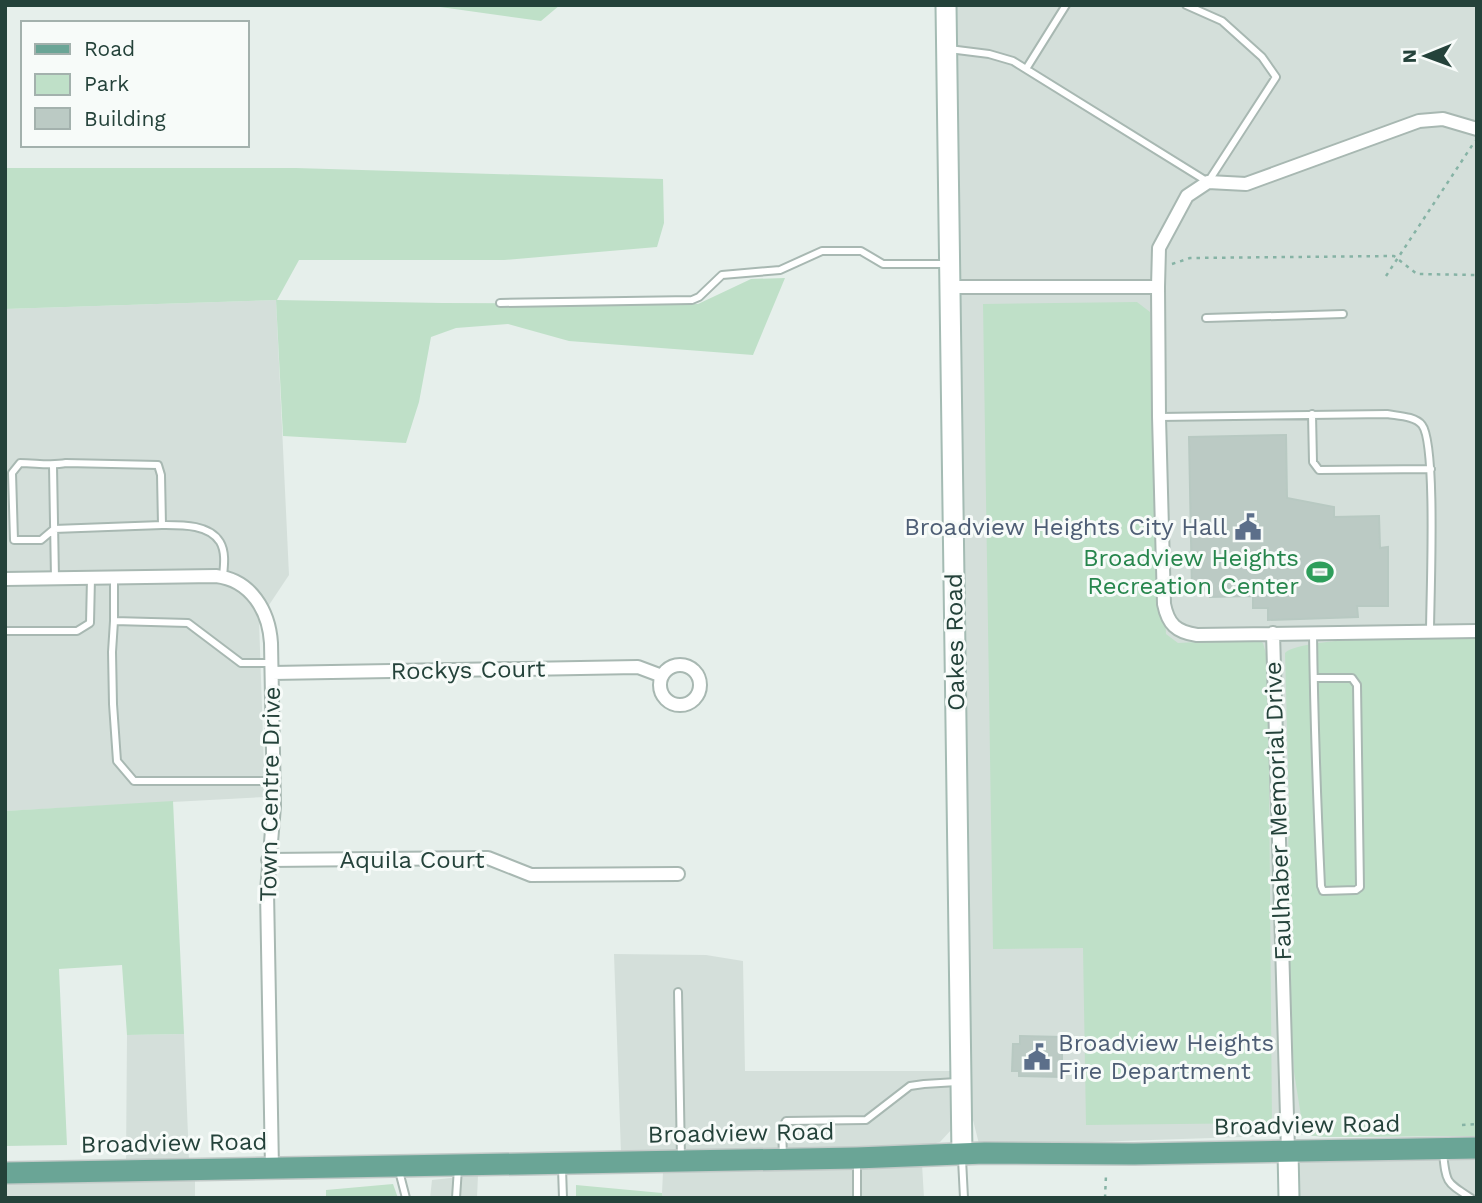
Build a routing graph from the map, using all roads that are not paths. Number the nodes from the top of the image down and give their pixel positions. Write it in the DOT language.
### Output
graph roads {
  1 [pos="946,5"];
  2 [pos="1066,5"];
  3 [pos="1186,5"];
  4 [pos="947,49"];
  5 [pos="1026,69"];
  6 [pos="1477,129"];
  7 [pos="1208,182"];
  8 [pos="949,264"];
  9 [pos="949,287"];
  10 [pos="1158,287"];
  11 [pos="500,303"];
  12 [pos="1343,314"];
  13 [pos="1206,318"];
  14 [pos="1312,414"];
  15 [pos="1159,417"];
  16 [pos="52,466"];
  17 [pos="1430,469"];
  18 [pos="162,526"];
  19 [pos="54,529"];
  20 [pos="114,576"];
  21 [pos="223,576"];
  22 [pos="91,577"];
  23 [pos="55,578"];
  24 [pos="5,579"];
  25 [pos="114,621"];
  26 [pos="5,631"];
  27 [pos="1477,631"];
  28 [pos="1313,632"];
  29 [pos="1430,632"];
  30 [pos="1273,633"];
  31 [pos="272,668"];
  32 [pos="662,676"];
  33 [pos="1314,678"];
  34 [pos="274,781"];
  35 [pos="268,860"];
  36 [pos="678,874"];
  37 [pos="678,992"];
  38 [pos="961,1082"];
  39 [pos="1477,1148"];
  40 [pos="1442,1149"];
  41 [pos="1288,1151"];
  42 [pos="962,1154"];
  43 [pos="856,1158"];
  44 [pos="783,1159"];
  45 [pos="681,1161"];
  46 [pos="562,1163"];
  47 [pos="458,1164"];
  48 [pos="397,1166"];
  49 [pos="272,1168"];
  50 [pos="5,1173"];
  51 [pos="406,1198"];
  52 [pos="456,1198"];
  53 [pos="563,1198"];
  54 [pos="857,1198"];
  55 [pos="964,1198"];
  56 [pos="1289,1198"];
  57 [pos="1471,1198"];
  1 -- 4 [label="street, Oakes Road"];
  2 -- 5 [label="lane"];
  3 -- 7 [label="lane"];
  4 -- 5 [label="lane"];
  4 -- 8 [label="street, Oakes Road"];
  5 -- 7 [label="lane"];
  6 -- 7 [label="street"];
  7 -- 10 [label="street"];
  8 -- 9 [label="street, Oakes Road"];
  8 -- 11 [label="lane"];
  9 -- 10 [label="street"];
  9 -- 38 [label="street, Oakes Road"];
  10 -- 15 [label="street"];
  12 -- 13 [label="lane"];
  14 -- 15 [label="lane"];
  14 -- 17 [label="lane"];
  14 -- 17 [label="lane"];
  15 -- 30 [label="street"];
  16 -- 18 [label="lane"];
  16 -- 19 [label="lane"];
  16 -- 19 [label="lane"];
  17 -- 29 [label="lane"];
  18 -- 19 [label="lane"];
  18 -- 21 [label="lane"];
  19 -- 23 [label="lane"];
  20 -- 21 [label="street"];
  20 -- 22 [label="street"];
  20 -- 25 [label="lane"];
  21 -- 31 [label="street, Town Centre Drive"];
  22 -- 23 [label="street"];
  22 -- 26 [label="lane"];
  23 -- 24 [label="street"];
  25 -- 31 [label="lane"];
  25 -- 34 [label="lane"];
  27 -- 29 [label="street, Faulhaber Memorial Drive"];
  28 -- 29 [label="street, Faulhaber Memorial Drive"];
  28 -- 30 [label="street, Faulhaber Memorial Drive"];
  28 -- 33 [label="lane"];
  30 -- 41 [label="street, Faulhaber Memorial Drive"];
  31 -- 32 [label="street, Rockys Court"];
  31 -- 34 [label="street, Town Centre Drive"];
  33 -- 33 [label="lane"];
  34 -- 35 [label="street, Town Centre Drive"];
  35 -- 36 [label="street, Aquila Court"];
  35 -- 49 [label="street, Town Centre Drive"];
  37 -- 45 [label="lane"];
  38 -- 42 [label="street, Oakes Road"];
  38 -- 44 [label="lane"];
  39 -- 40 [label="main road, Broadview Road"];
  40 -- 41 [label="main road, Broadview Road"];
  40 -- 57 [label="lane"];
  41 -- 42 [label="main road, Broadview Road"];
  41 -- 56 [label="street"];
  42 -- 43 [label="main road, Broadview Road"];
  42 -- 55 [label="lane"];
  43 -- 44 [label="main road, Broadview Road"];
  43 -- 54 [label="lane"];
  44 -- 45 [label="main road, Broadview Road"];
  45 -- 46 [label="main road, Broadview Road"];
  46 -- 47 [label="main road, Broadview Road"];
  46 -- 53 [label="lane"];
  47 -- 48 [label="main road, Broadview Road"];
  47 -- 52 [label="lane"];
  48 -- 49 [label="main road, Broadview Road"];
  48 -- 51 [label="lane"];
  49 -- 50 [label="main road, Broadview Road"];
}
